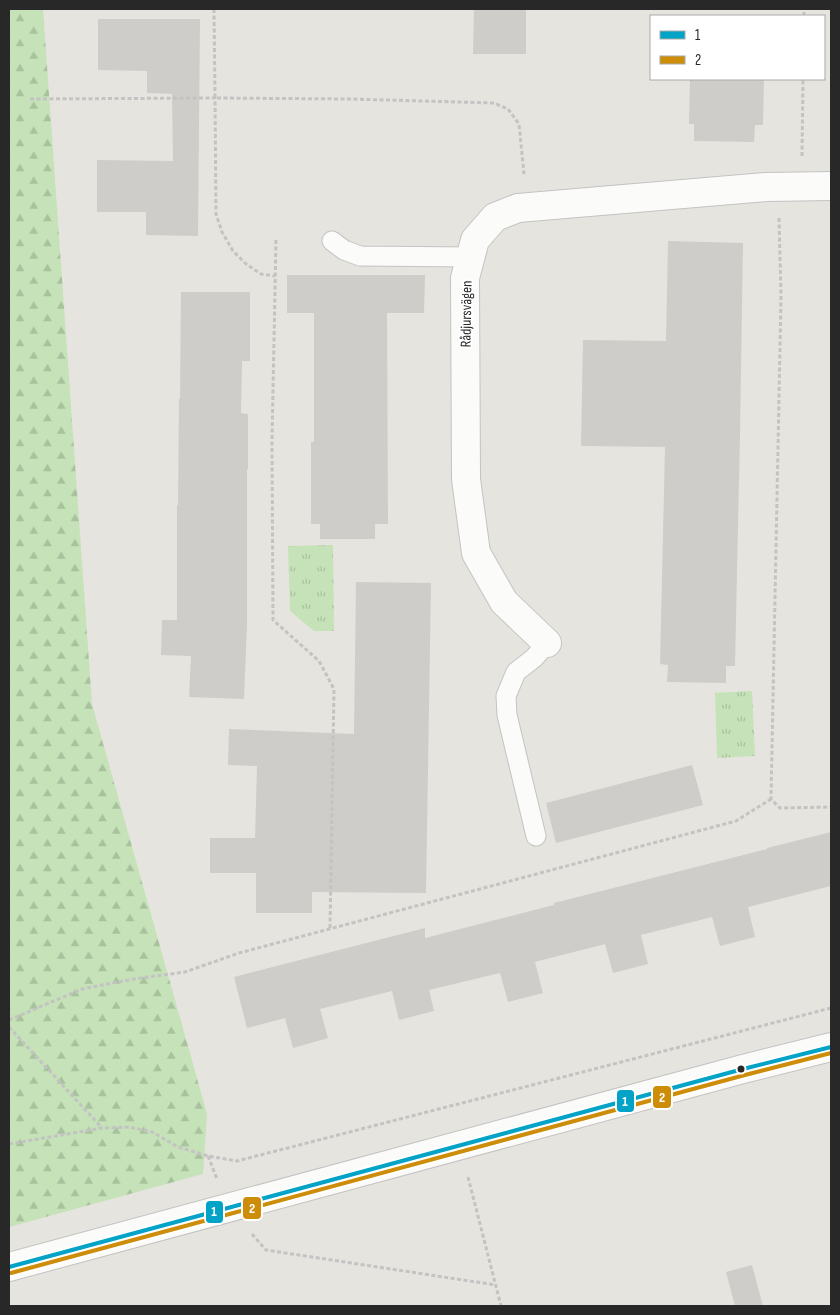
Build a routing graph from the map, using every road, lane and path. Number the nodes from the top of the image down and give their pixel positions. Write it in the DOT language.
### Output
graph roads {
  1 [pos="214,9"];
  2 [pos="803,80"];
  3 [pos="215,98"];
  4 [pos="30,99"];
  5 [pos="831,186"];
  6 [pos="790,187"];
  7 [pos="527,208"];
  8 [pos="276,240"];
  9 [pos="332,240"];
  10 [pos="471,257"];
  11 [pos="275,276"];
  12 [pos="547,643"];
  13 [pos="771,799"];
  14 [pos="831,807"];
  15 [pos="536,836"];
  16 [pos="330,928"];
  17 [pos="831,1008"];
  18 [pos="9,1020"];
  19 [pos="9,1027"];
  20 [pos="831,1047"];
  21 [pos="450,1106"];
  22 [pos="102,1128"];
  23 [pos="9,1144"];
  24 [pos="460,1146"];
  25 [pos="208,1156"];
  26 [pos="229,1208"];
  27 [pos="9,1267"];
  28 [pos="496,1284"];
  29 [pos="501,1306"];
  1 -- 3 [label="path"];
  2 -- 6 [label="path"];
  3 -- 4 [label="path"];
  3 -- 7 [label="path"];
  3 -- 11 [label="path"];
  5 -- 6 [label="street, Rådjursvägen"];
  6 -- 7 [label="street, Rådjursvägen"];
  6 -- 13 [label="path"];
  7 -- 10 [label="street, Rådjursvägen"];
  8 -- 11 [label="path"];
  9 -- 10 [label="lane"];
  10 -- 12 [label="street, Rådjursvägen"];
  11 -- 16 [label="path"];
  12 -- 15 [label="lane"];
  13 -- 14 [label="path"];
  13 -- 16 [label="path"];
  16 -- 18 [label="path"];
  17 -- 21 [label="path"];
  19 -- 22 [label="path"];
  20 -- 24 [label="street"];
  21 -- 24 [label="path"];
  21 -- 25 [label="path"];
  22 -- 23 [label="path"];
  22 -- 25 [label="path"];
  24 -- 26 [label="street"];
  24 -- 28 [label="path"];
  25 -- 26 [label="path"];
  26 -- 27 [label="street"];
  26 -- 28 [label="path"];
  28 -- 29 [label="path"];
}
